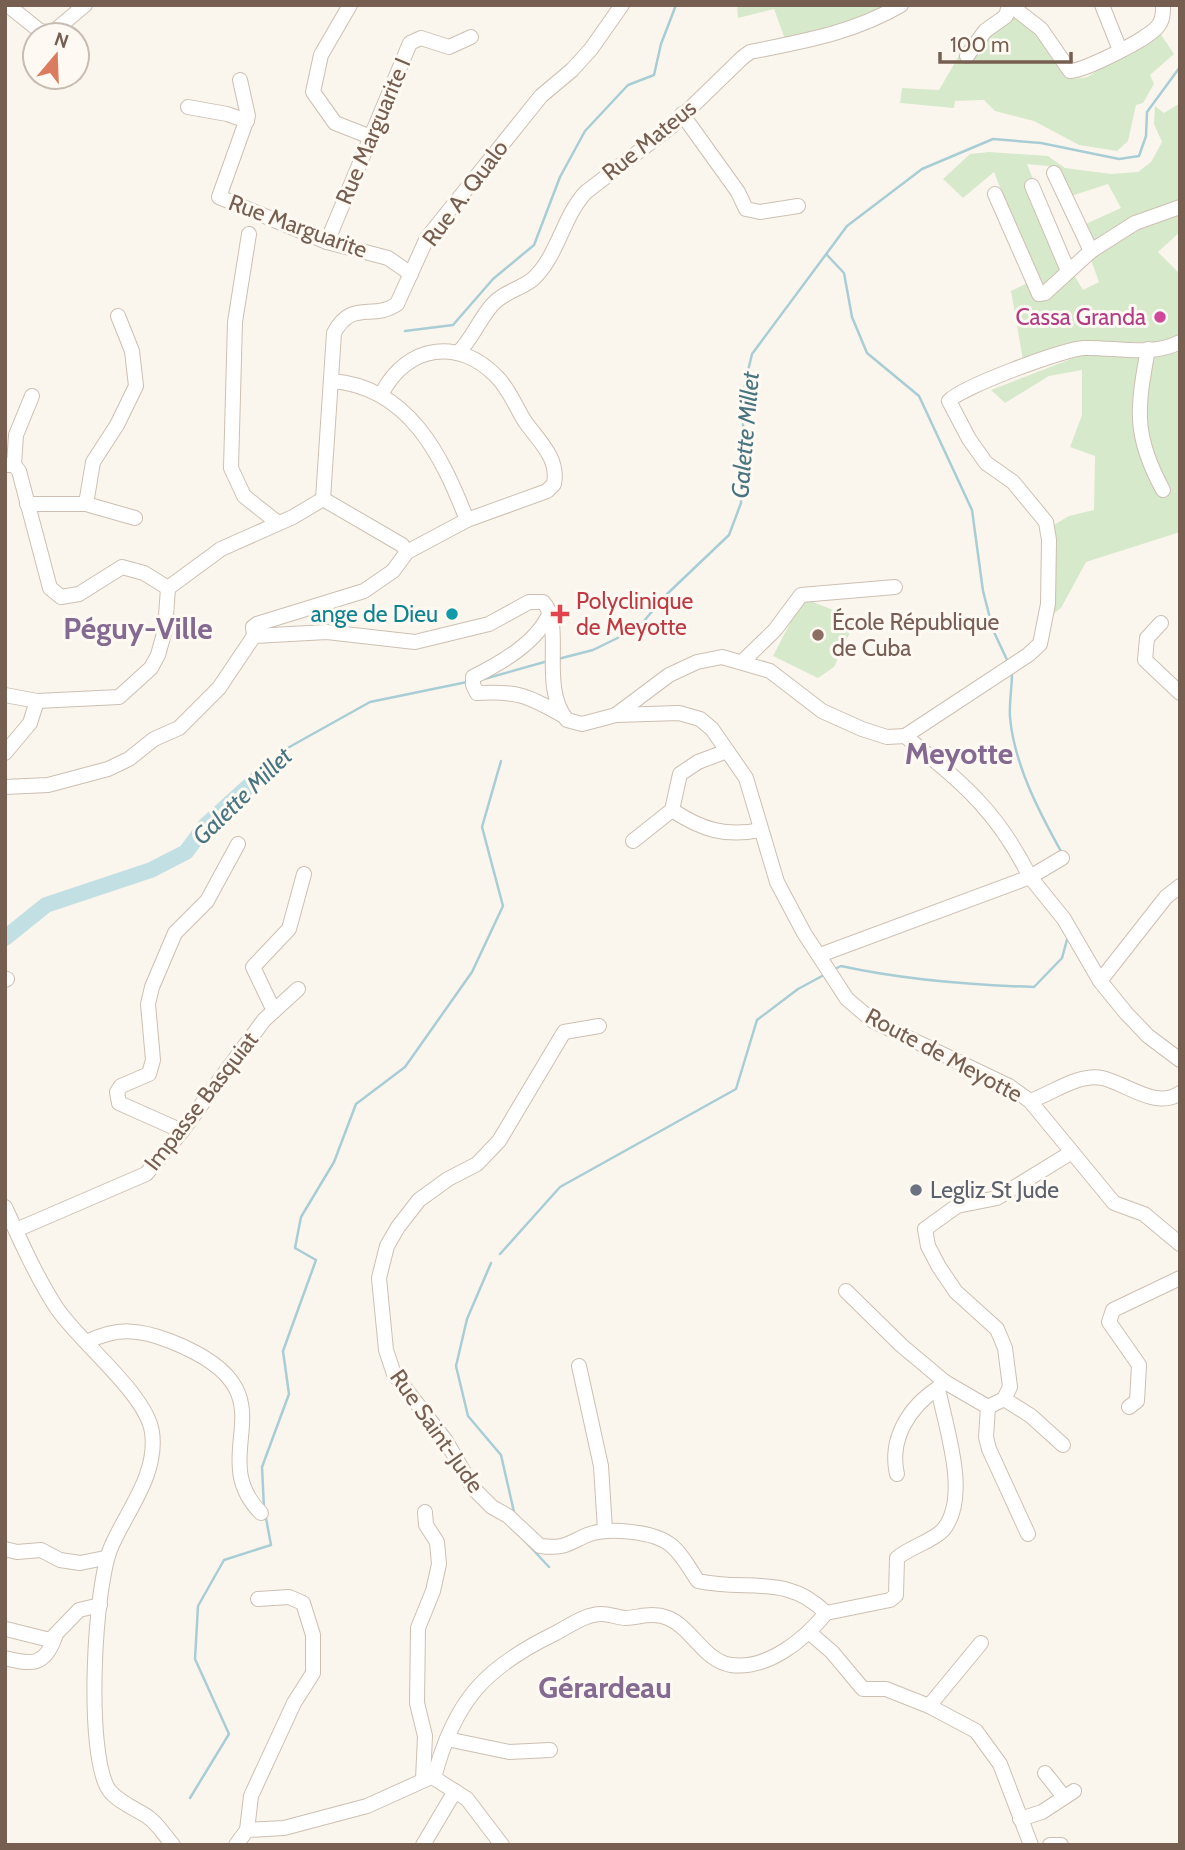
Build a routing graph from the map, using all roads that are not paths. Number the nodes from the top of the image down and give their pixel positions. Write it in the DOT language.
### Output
graph roads {
  1 [pos="85,5"];
  2 [pos="350,5"];
  3 [pos="622,5"];
  4 [pos="901,5"];
  5 [pos="1010,5"];
  6 [pos="1102,5"];
  7 [pos="1163,5"];
  8 [pos="10,6"];
  9 [pos="471,37"];
  10 [pos="1120,50"];
  11 [pos="967,56"];
  12 [pos="240,80"];
  13 [pos="188,107"];
  14 [pos="682,114"];
  15 [pos="247,121"];
  16 [pos="371,136"];
  17 [pos="1054,173"];
  18 [pos="1032,186"];
  19 [pos="995,194"];
  20 [pos="798,206"];
  21 [pos="1180,207"];
  22 [pos="249,234"];
  23 [pos="327,242"];
  24 [pos="1091,251"];
  25 [pos="1068,271"];
  26 [pos="411,274"];
  27 [pos="118,316"];
  28 [pos="1180,342"];
  29 [pos="1148,349"];
  30 [pos="458,353"];
  31 [pos="332,381"];
  32 [pos="382,393"];
  33 [pos="32,396"];
  34 [pos="10,465"];
  35 [pos="1163,491"];
  36 [pos="323,499"];
  37 [pos="27,504"];
  38 [pos="86,504"];
  39 [pos="135,518"];
  40 [pos="467,520"];
  41 [pos="278,523"];
  42 [pos="407,552"];
  43 [pos="895,587"];
  44 [pos="168,588"];
  45 [pos="550,612"];
  46 [pos="1161,623"];
  47 [pos="254,636"];
  48 [pos="743,661"];
  49 [pos="1180,693"];
  50 [pos="5,695"];
  51 [pos="37,701"];
  52 [pos="562,715"];
  53 [pos="616,715"];
  54 [pos="905,736"];
  55 [pos="727,751"];
  56 [pos="5,753"];
  57 [pos="5,787"];
  58 [pos="672,810"];
  59 [pos="761,830"];
  60 [pos="633,841"];
  61 [pos="238,844"];
  62 [pos="1062,858"];
  63 [pos="304,874"];
  64 [pos="1030,877"];
  65 [pos="1180,886"];
  66 [pos="820,956"];
  67 [pos="1100,981"];
  68 [pos="298,989"];
  69 [pos="274,1011"];
  70 [pos="599,1027"];
  71 [pos="1180,1060"];
  72 [pos="1180,1093"];
  73 [pos="1030,1101"];
  74 [pos="182,1131"];
  75 [pos="1072,1152"];
  76 [pos="5,1207"];
  77 [pos="16,1230"];
  78 [pos="1180,1244"];
  79 [pos="1180,1278"];
  80 [pos="846,1291"];
  81 [pos="87,1342"];
  82 [pos="579,1366"];
  83 [pos="941,1385"];
  84 [pos="1004,1399"];
  85 [pos="988,1407"];
  86 [pos="1129,1407"];
  87 [pos="1063,1445"];
  88 [pos="897,1474"];
  89 [pos="425,1512"];
  90 [pos="261,1513"];
  91 [pos="606,1530"];
  92 [pos="1028,1534"];
  93 [pos="5,1549"];
  94 [pos="106,1558"];
  95 [pos="258,1600"];
  96 [pos="100,1605"];
  97 [pos="826,1613"];
  98 [pos="6,1629"];
  99 [pos="810,1633"];
  100 [pos="55,1637"];
  101 [pos="981,1643"];
  102 [pos="5,1658"];
  103 [pos="929,1706"];
  104 [pos="446,1739"];
  105 [pos="550,1750"];
  106 [pos="1045,1773"];
  107 [pos="429,1778"];
  108 [pos="455,1791"];
  109 [pos="1020,1819"];
  110 [pos="247,1830"];
  111 [pos="173,1845"];
  112 [pos="236,1845"];
  113 [pos="424,1845"];
  114 [pos="502,1845"];
  115 [pos="1031,1845"];
  116 [pos="1050,1845"];
  117 [pos="1061,1845"];
  1 -- 8 [label="street"];
  2 -- 16 [label="street"];
  3 -- 26 [label="street, Rue A. Qualo"];
  4 -- 14 [label="street, Rue Mateus"];
  5 -- 10 [label="street"];
  5 -- 11 [label="street"];
  6 -- 10 [label="street"];
  7 -- 10 [label="street"];
  9 -- 16 [label="street, Rue Marguarite I"];
  12 -- 15 [label="street, Rue Marguarite"];
  13 -- 15 [label="street"];
  14 -- 20 [label="street"];
  14 -- 30 [label="street, Rue Mateus"];
  15 -- 23 [label="street, Rue Marguarite"];
  16 -- 23 [label="street, Rue Marguarite I"];
  17 -- 24 [label="street"];
  18 -- 25 [label="street"];
  19 -- 25 [label="street"];
  21 -- 24 [label="street"];
  22 -- 41 [label="street"];
  23 -- 26 [label="street, Rue Marguarite"];
  24 -- 25 [label="street"];
  26 -- 31 [label="street, Rue A. Qualo"];
  27 -- 38 [label="street"];
  28 -- 29 [label="street"];
  29 -- 35 [label="street"];
  29 -- 54 [label="street"];
  30 -- 32 [label="street"];
  30 -- 40 [label="street"];
  31 -- 32 [label="street"];
  31 -- 36 [label="street, Rue A. Qualo"];
  32 -- 40 [label="street"];
  33 -- 34 [label="street"];
  34 -- 37 [label="street"];
  36 -- 41 [label="street"];
  36 -- 42 [label="street"];
  37 -- 38 [label="street"];
  37 -- 44 [label="street"];
  38 -- 39 [label="street"];
  40 -- 42 [label="street"];
  41 -- 44 [label="street"];
  42 -- 47 [label="street"];
  43 -- 48 [label="street"];
  44 -- 51 [label="street"];
  45 -- 47 [label="street"];
  45 -- 52 [label="street"];
  45 -- 52 [label="street"];
  46 -- 49 [label="street"];
  47 -- 57 [label="street"];
  48 -- 53 [label="street"];
  48 -- 54 [label="street"];
  50 -- 51 [label="street"];
  51 -- 56 [label="street"];
  52 -- 53 [label="street"];
  53 -- 55 [label="street, Route de Meyotte"];
  54 -- 64 [label="street"];
  55 -- 58 [label="street"];
  55 -- 59 [label="street, Route de Meyotte"];
  58 -- 59 [label="street"];
  58 -- 60 [label="street"];
  59 -- 66 [label="street, Route de Meyotte"];
  61 -- 74 [label="street"];
  62 -- 64 [label="street"];
  63 -- 69 [label="street"];
  64 -- 66 [label="street"];
  64 -- 67 [label="street"];
  65 -- 67 [label="street"];
  66 -- 73 [label="street, Route de Meyotte"];
  67 -- 71 [label="street"];
  68 -- 69 [label="street, Impasse Basquiat"];
  69 -- 74 [label="street, Impasse Basquiat"];
  70 -- 91 [label="street, Rue Saint-Jude"];
  72 -- 73 [label="street"];
  73 -- 75 [label="street, Route de Meyotte"];
  74 -- 77 [label="street, Impasse Basquiat"];
  75 -- 78 [label="street, Route de Meyotte"];
  75 -- 84 [label="street"];
  76 -- 77 [label="street"];
  77 -- 81 [label="street"];
  79 -- 86 [label="street"];
  80 -- 83 [label="street"];
  81 -- 90 [label="street"];
  81 -- 94 [label="street"];
  82 -- 91 [label="street"];
  83 -- 85 [label="street"];
  83 -- 88 [label="street"];
  83 -- 97 [label="street"];
  84 -- 85 [label="street"];
  84 -- 87 [label="street"];
  85 -- 92 [label="street"];
  89 -- 107 [label="street"];
  91 -- 97 [label="street, Rue Saint-Jude"];
  93 -- 94 [label="street"];
  94 -- 96 [label="street"];
  95 -- 110 [label="street"];
  96 -- 100 [label="street"];
  96 -- 111 [label="street"];
  97 -- 99 [label="street"];
  98 -- 100 [label="street"];
  99 -- 103 [label="street"];
  99 -- 104 [label="street"];
  100 -- 102 [label="street"];
  101 -- 103 [label="street"];
  103 -- 109 [label="street"];
  104 -- 105 [label="street"];
  104 -- 107 [label="street"];
  106 -- 109 [label="street"];
  107 -- 108 [label="street"];
  107 -- 110 [label="street"];
  108 -- 113 [label="street"];
  108 -- 114 [label="street"];
  109 -- 115 [label="street"];
  110 -- 112 [label="street"];
  116 -- 117 [label="street"];
}
